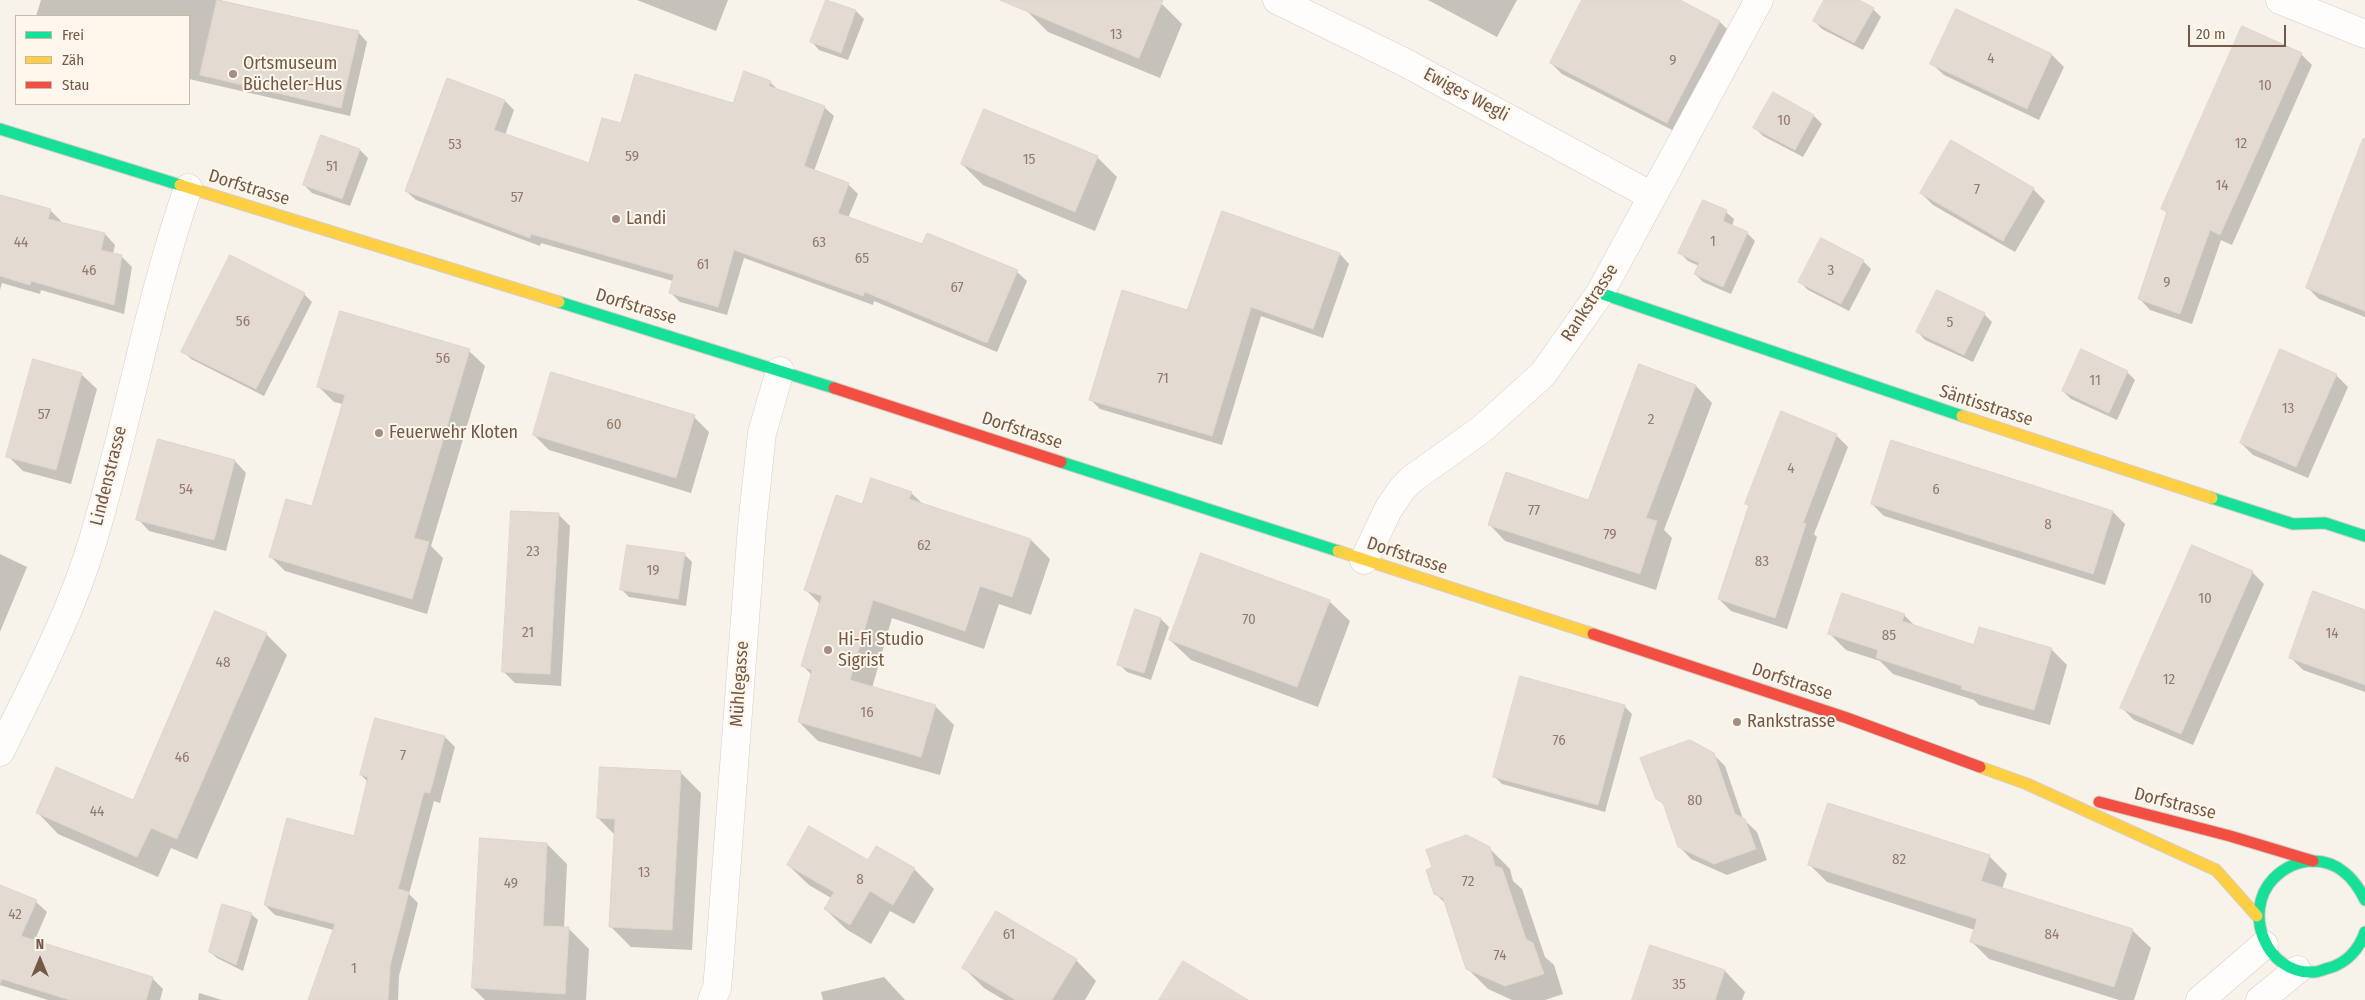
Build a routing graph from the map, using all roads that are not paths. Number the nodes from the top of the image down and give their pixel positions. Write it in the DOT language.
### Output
graph roads {
  1 [pos="1277,0"];
  2 [pos="1759,0"];
  3 [pos="2280,0"];
  4 [pos="2362,32"];
  5 [pos="0,129"];
  6 [pos="188,188"];
  7 [pos="1652,196"];
  8 [pos="1600,293"];
  9 [pos="780,370"];
  10 [pos="2365,536"];
  11 [pos="1364,560"];
  12 [pos="0,752"];
  13 [pos="2027,784"];
  14 [pos="2314,861"];
  15 [pos="2365,900"];
  16 [pos="2257,916"];
  17 [pos="2365,932"];
  18 [pos="2264,945"];
  19 [pos="2361,949"];
  20 [pos="2298,970"];
  21 [pos="712,1000"];
  22 [pos="2200,1000"];
  23 [pos="2260,1000"];
  1 -- 7 [label="street, Ewiges Wegli"];
  2 -- 7 [label="street, Rankstrasse"];
  3 -- 4 [label="street"];
  5 -- 6 [label="main road, Dorfstrasse"];
  6 -- 9 [label="main road, Dorfstrasse"];
  6 -- 12 [label="street, Lindenstrasse"];
  7 -- 8 [label="street, Rankstrasse"];
  8 -- 10 [label="main road, Säntisstrasse"];
  8 -- 11 [label="street, Rankstrasse"];
  9 -- 11 [label="main road, Dorfstrasse"];
  9 -- 21 [label="street, Mühlegasse"];
  11 -- 13 [label="main road, Dorfstrasse"];
  13 -- 14 [label="main road, Dorfstrasse"];
  13 -- 16 [label="main road, Dorfstrasse"];
  14 -- 15 [label="main road, Dorfstrasse"];
  14 -- 16 [label="main road"];
  16 -- 18 [label="main road"];
  17 -- 19 [label="main road"];
  18 -- 20 [label="main road"];
  18 -- 22 [label="street"];
  19 -- 20 [label="main road"];
  20 -- 23 [label="street"];
}
